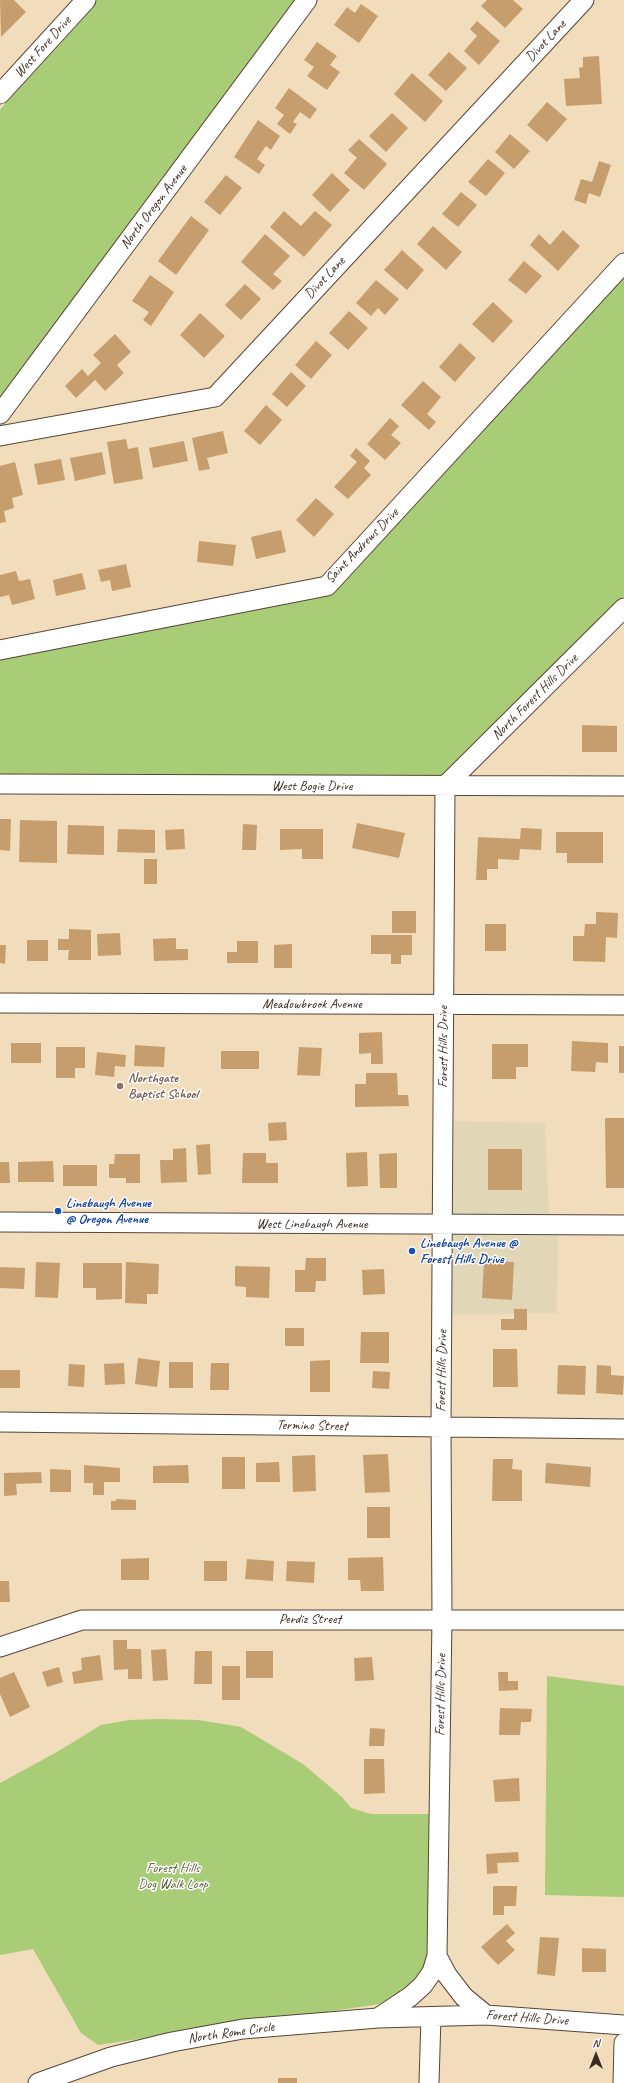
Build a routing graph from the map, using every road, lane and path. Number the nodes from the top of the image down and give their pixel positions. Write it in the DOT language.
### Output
graph roads {
  1 [pos="86,0"];
  2 [pos="307,0"];
  3 [pos="584,0"];
  4 [pos="0,94"];
  5 [pos="624,263"];
  6 [pos="0,414"];
  7 [pos="0,436"];
  8 [pos="624,608"];
  9 [pos="0,650"];
  10 [pos="0,784"];
  11 [pos="445,786"];
  12 [pos="624,786"];
  13 [pos="0,1003"];
  14 [pos="443,1004"];
  15 [pos="624,1005"];
  16 [pos="0,1222"];
  17 [pos="443,1224"];
  18 [pos="624,1225"];
  19 [pos="0,1422"];
  20 [pos="441,1428"];
  21 [pos="624,1429"];
  22 [pos="442,1619"];
  23 [pos="624,1620"];
  24 [pos="0,1647"];
  25 [pos="438,1956"];
  26 [pos="486,2015"];
  27 [pos="431,2017"];
  28 [pos="378,2018"];
  29 [pos="624,2025"];
  30 [pos="624,2043"];
  31 [pos="45,2082"];
  32 [pos="429,2083"];
  33 [pos="622,2083"];
  1 -- 4 [label="street, West Fore Drive"];
  2 -- 6 [label="street, North Oregon Avenue"];
  3 -- 7 [label="street, Divot Lane"];
  5 -- 9 [label="street, Saint Andrews Drive"];
  8 -- 11 [label="street, North Forest Hills Drive"];
  10 -- 11 [label="street, West Bogie Drive"];
  11 -- 12 [label="street, West Bogie Drive"];
  11 -- 14 [label="street, Forest Hills Drive"];
  13 -- 14 [label="street, Meadowbrook Avenue"];
  14 -- 15 [label="street, Meadowbrook Avenue"];
  14 -- 17 [label="street, Forest Hills Drive"];
  16 -- 17 [label="street, West Linebaugh Avenue"];
  17 -- 18 [label="street, West Linebaugh Avenue"];
  17 -- 20 [label="street, Forest Hills Drive"];
  19 -- 20 [label="street, Termino Street"];
  20 -- 21 [label="street, Termino Street"];
  20 -- 22 [label="street, Forest Hills Drive"];
  22 -- 23 [label="street, Perdiz Street"];
  22 -- 24 [label="street, Perdiz Street"];
  22 -- 25 [label="street, Forest Hills Drive"];
  25 -- 26 [label="street"];
  25 -- 28 [label="street"];
  26 -- 27 [label="street, Forest Hills Drive"];
  26 -- 29 [label="street, Forest Hills Drive"];
  27 -- 28 [label="street, North Rome Circle"];
  27 -- 32 [label="street"];
  28 -- 31 [label="street, North Rome Circle"];
  30 -- 33 [label="street"];
}
